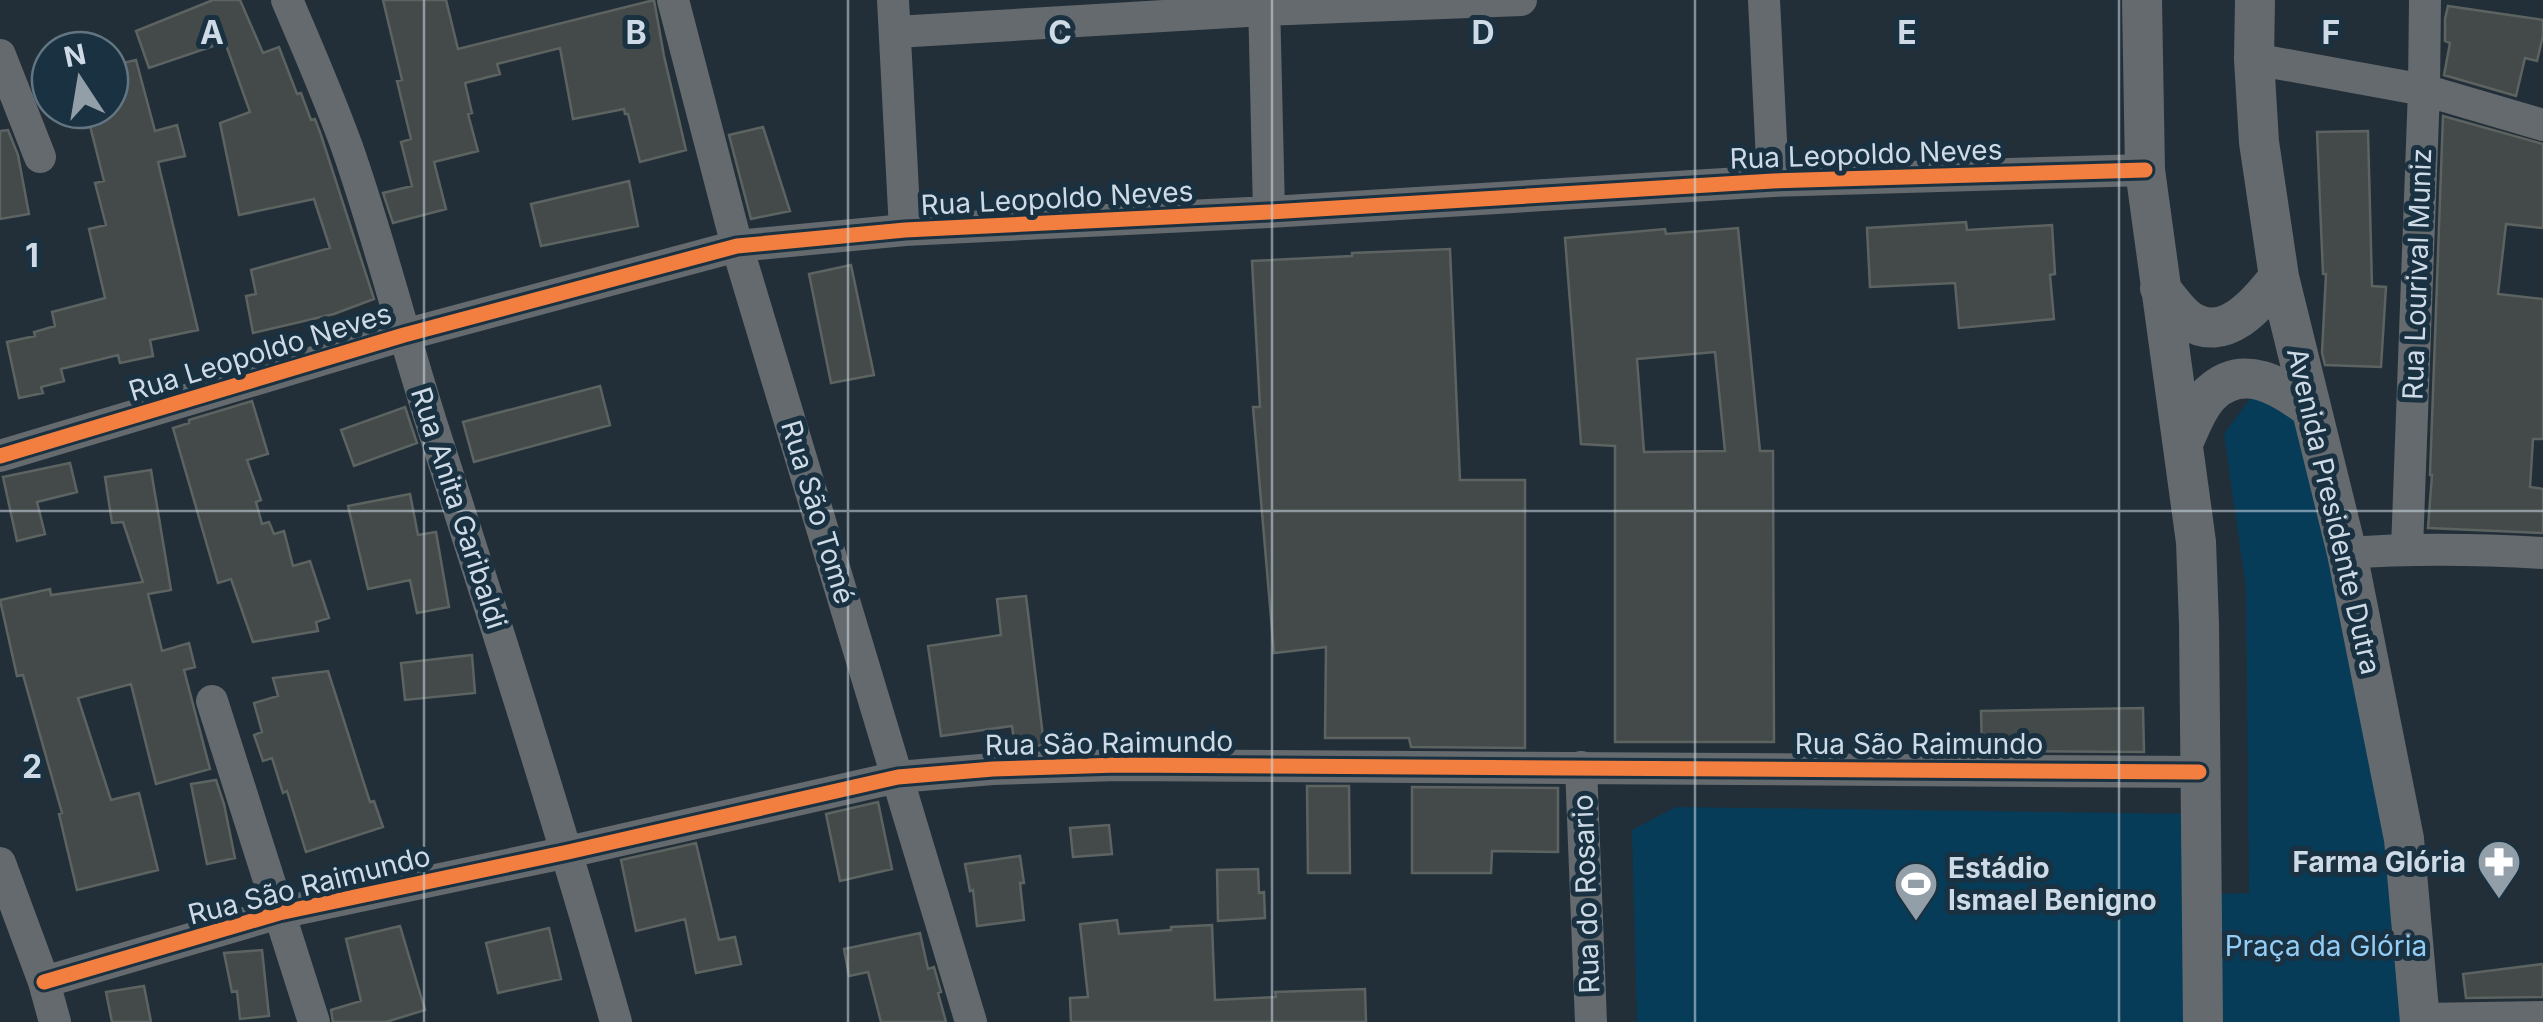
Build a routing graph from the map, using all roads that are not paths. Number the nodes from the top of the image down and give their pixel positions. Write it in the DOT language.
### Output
graph roads {
  1 [pos="287,0"];
  2 [pos="674,0"];
  3 [pos="1521,0"];
  4 [pos="1764,0"];
  5 [pos="2142,0"];
  6 [pos="2255,0"];
  7 [pos="2425,0"];
  8 [pos="1264,5"];
  9 [pos="895,16"];
  10 [pos="0,55"];
  11 [pos="2254,59"];
  12 [pos="2424,90"];
  13 [pos="2543,125"];
  14 [pos="40,157"];
  15 [pos="2145,170"];
  16 [pos="1773,181"];
  17 [pos="1270,212"];
  18 [pos="906,230"];
  19 [pos="737,246"];
  20 [pos="2280,277"];
  21 [pos="2160,288"];
  22 [pos="404,335"];
  23 [pos="2310,408"];
  24 [pos="2183,443"];
  25 [pos="0,456"];
  26 [pos="2407,549"];
  27 [pos="2347,553"];
  28 [pos="2543,553"];
  29 [pos="212,700"];
  30 [pos="1581,767"];
  31 [pos="2200,772"];
  32 [pos="898,777"];
  33 [pos="568,852"];
  34 [pos="0,863"];
  35 [pos="279,913"];
  36 [pos="44,982"];
  37 [pos="2543,1017"];
  38 [pos="2420,1021"];
  39 [pos="55,1022"];
  40 [pos="314,1022"];
  41 [pos="616,1022"];
  42 [pos="971,1022"];
  43 [pos="1591,1022"];
  44 [pos="2203,1022"];
  1 -- 22 [label="street, Rua Anita Garibaldi"];
  2 -- 19 [label="street, Rua São Tomé"];
  3 -- 8 [label="street"];
  4 -- 16 [label="street"];
  5 -- 15 [label="street"];
  6 -- 11 [label="street, Avenida Presidente Dutra"];
  7 -- 12 [label="street, Rua Lourival Muniz"];
  8 -- 9 [label="street"];
  8 -- 17 [label="street"];
  9 -- 18 [label="street"];
  10 -- 14 [label="street"];
  11 -- 12 [label="street"];
  11 -- 20 [label="street, Avenida Presidente Dutra"];
  12 -- 13 [label="street"];
  12 -- 26 [label="street, Rua Lourival Muniz"];
  15 -- 16 [label="street, Rua Leopoldo Neves"];
  15 -- 21 [label="street"];
  16 -- 17 [label="street, Rua Leopoldo Neves"];
  17 -- 18 [label="street, Rua Leopoldo Neves"];
  18 -- 19 [label="street, Rua Leopoldo Neves"];
  19 -- 22 [label="street, Rua Leopoldo Neves"];
  19 -- 32 [label="street, Rua São Tomé"];
  20 -- 21 [label="street"];
  20 -- 23 [label="street, Avenida Presidente Dutra"];
  21 -- 24 [label="street"];
  22 -- 25 [label="street, Rua Leopoldo Neves"];
  22 -- 33 [label="street, Rua Anita Garibaldi"];
  23 -- 24 [label="street"];
  23 -- 27 [label="street, Avenida Presidente Dutra"];
  24 -- 31 [label="street"];
  26 -- 27 [label="street"];
  26 -- 28 [label="street"];
  27 -- 38 [label="street, Avenida Presidente Dutra"];
  29 -- 35 [label="street"];
  30 -- 31 [label="street, Rua São Raimundo"];
  30 -- 32 [label="street, Rua São Raimundo"];
  30 -- 43 [label="street, Rua do Rosario"];
  31 -- 44 [label="street"];
  32 -- 33 [label="street, Rua São Raimundo"];
  32 -- 42 [label="street, Rua São Tomé"];
  33 -- 35 [label="street, Rua São Raimundo"];
  33 -- 41 [label="street, Rua Anita Garibaldi"];
  34 -- 36 [label="street"];
  35 -- 36 [label="street, Rua São Raimundo"];
  35 -- 40 [label="street"];
  36 -- 39 [label="street"];
  37 -- 38 [label="street"];
}
